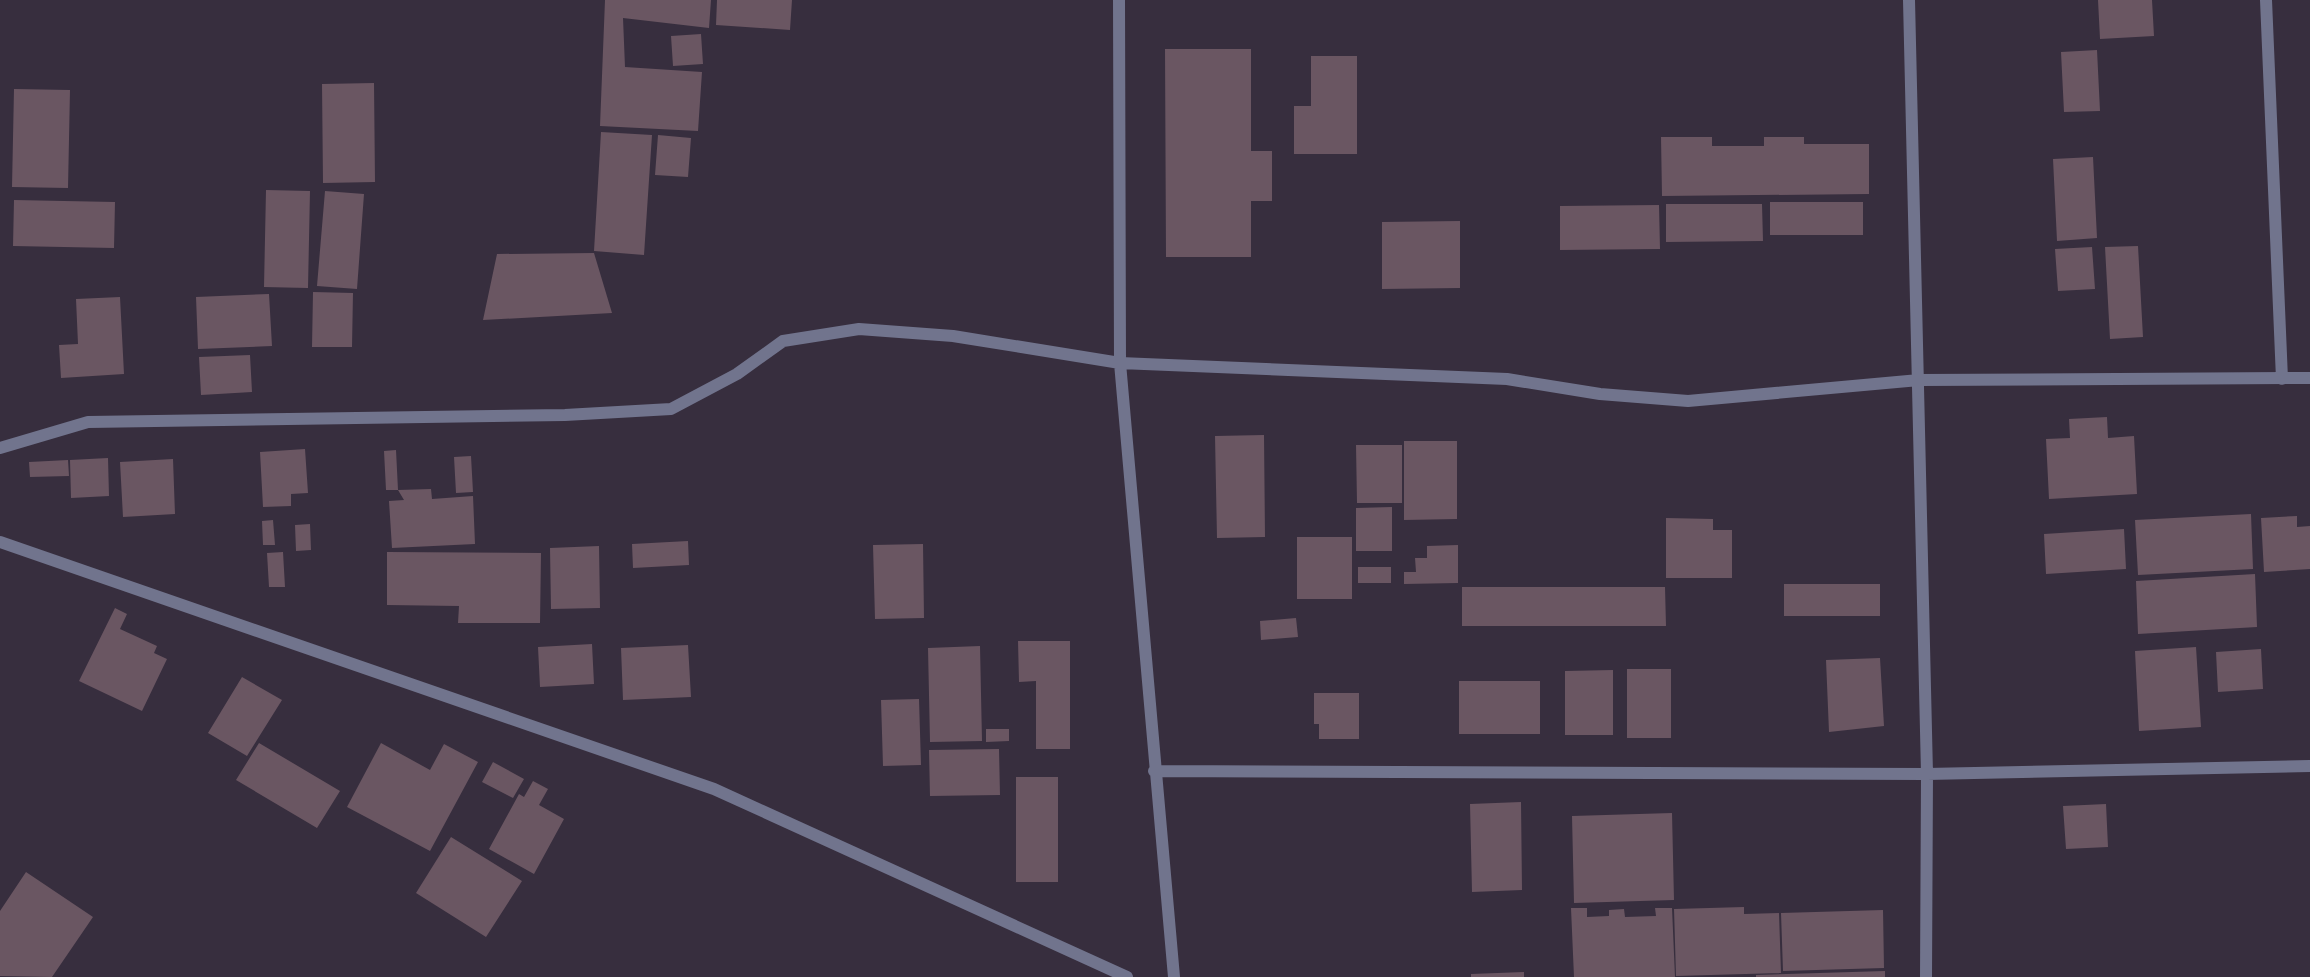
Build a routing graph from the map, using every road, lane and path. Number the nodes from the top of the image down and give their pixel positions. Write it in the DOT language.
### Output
graph roads {
  1 [pos="1119,0"];
  2 [pos="1909,0"];
  3 [pos="2265,0"];
  4 [pos="1120,363"];
  5 [pos="2310,378"];
  6 [pos="2282,379"];
  7 [pos="1918,380"];
  8 [pos="0,448"];
  9 [pos="0,542"];
  10 [pos="2310,766"];
  11 [pos="1154,771"];
  12 [pos="1927,774"];
  13 [pos="1127,977"];
  14 [pos="1174,977"];
  15 [pos="1926,977"];
  1 -- 4 [label="street"];
  2 -- 7 [label="street"];
  3 -- 6 [label="street"];
  4 -- 7 [label="street"];
  4 -- 8 [label="street"];
  4 -- 11 [label="street"];
  5 -- 6 [label="street"];
  6 -- 7 [label="street"];
  7 -- 12 [label="street"];
  9 -- 13 [label="street"];
  10 -- 12 [label="street"];
  11 -- 12 [label="street"];
  11 -- 14 [label="street"];
  12 -- 15 [label="street"];
}
